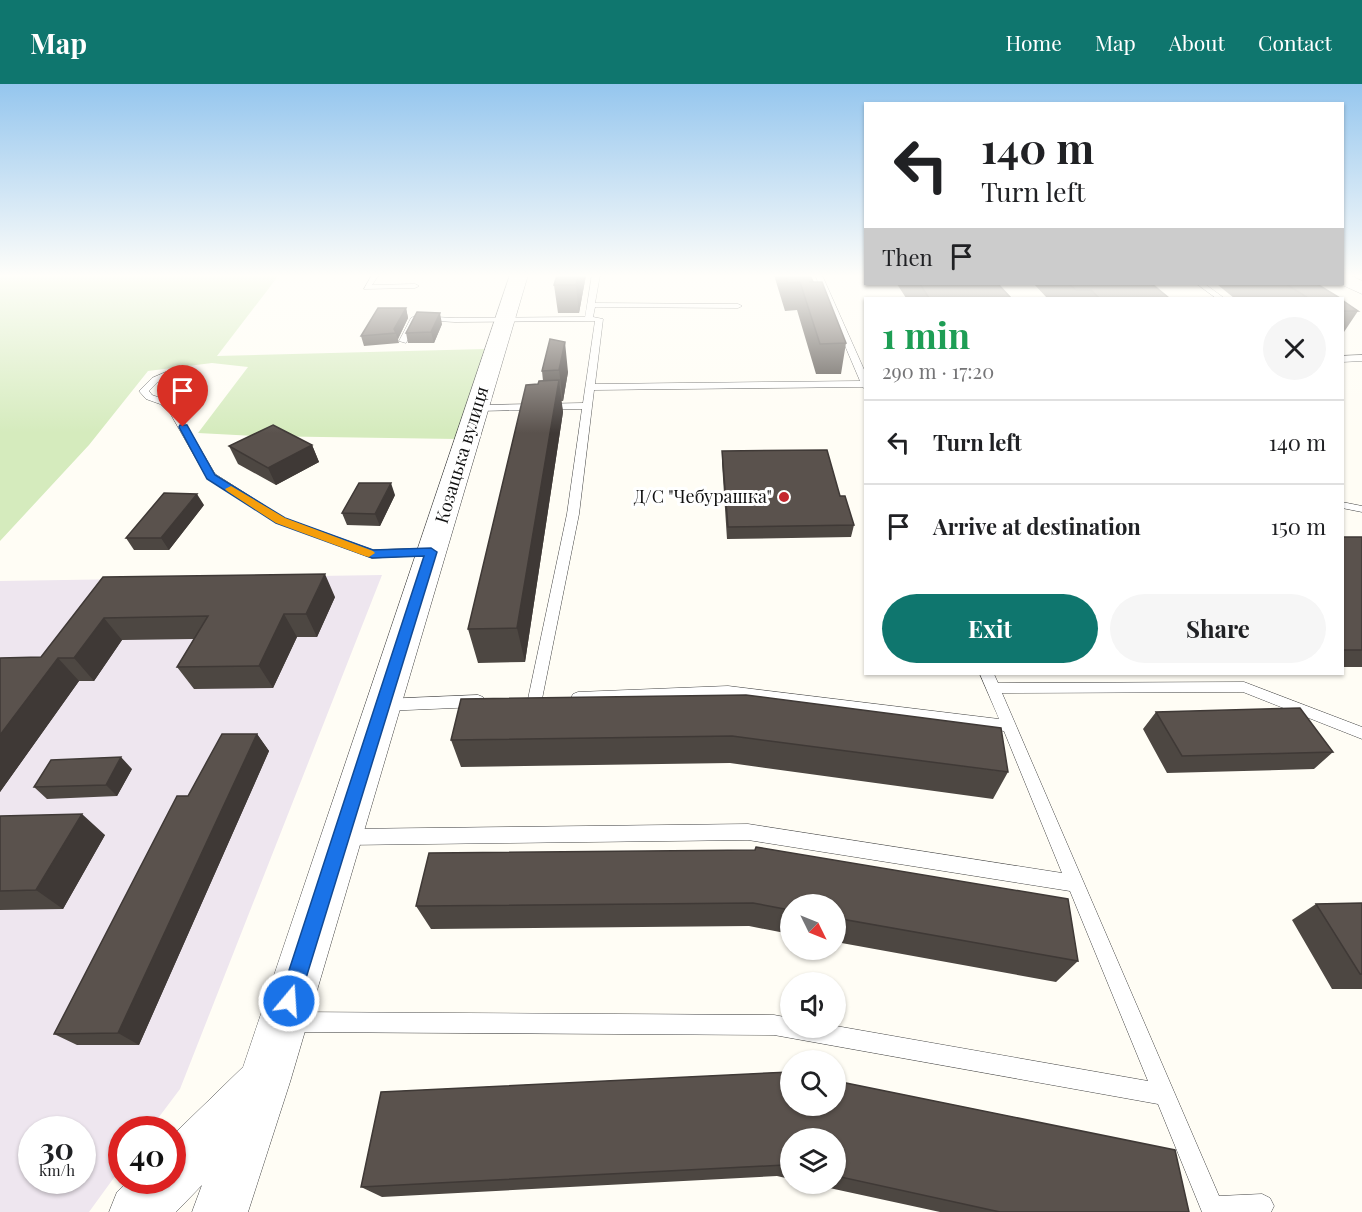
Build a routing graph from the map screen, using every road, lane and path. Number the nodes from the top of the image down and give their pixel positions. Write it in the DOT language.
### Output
graph roads {
  1 [pos="410,328"];
  2 [pos="502,328"];
  3 [pos="598,328"];
  4 [pos="843,328"];
  5 [pos="403,341"];
  6 [pos="1344,358"];
  7 [pos="1362,358"];
  8 [pos="861,366"];
  9 [pos="180,369"];
  10 [pos="864,385"];
  11 [pos="591,387"];
  12 [pos="588,406"];
  13 [pos="477,408"];
  14 [pos="1344,505"];
  15 [pos="1362,509"];
  16 [pos="431,552"];
  17 [pos="1174,675"];
  18 [pos="990,681"];
  19 [pos="1182,687"];
  20 [pos="492,701"];
  21 [pos="383,705"];
  22 [pos="1009,726"];
  23 [pos="1362,733"];
  24 [pos="342,837"];
  25 [pos="1074,883"];
  26 [pos="283,1022"];
  27 [pos="264,1082"];
  28 [pos="1163,1094"];
  29 [pos="186,1162"];
  30 [pos="154,1194"];
  31 [pos="1262,1206"];
  32 [pos="1213,1210"];
  33 [pos="137,1212"];
  34 [pos="220,1212"];
  1 -- 5 [label="lane"];
  2 -- 13 [label="street, Козацька вулиця"];
  3 -- 11 [label="lane"];
  4 -- 8 [label="lane"];
  6 -- 7 [label="lane"];
  9 -- 16 [label="lane"];
  10 -- 11 [label="lane"];
  11 -- 12 [label="lane"];
  12 -- 13 [label="lane"];
  12 -- 22 [label="lane"];
  13 -- 16 [label="street, Козацька вулиця"];
  14 -- 15 [label="lane"];
  16 -- 21 [label="street, Козацька вулиця"];
  17 -- 19 [label="lane"];
  18 -- 19 [label="lane"];
  18 -- 22 [label="lane"];
  19 -- 23 [label="lane"];
  20 -- 21 [label="lane"];
  21 -- 24 [label="street, Козацька вулиця"];
  22 -- 25 [label="lane"];
  24 -- 25 [label="lane"];
  24 -- 26 [label="street, Козацька вулиця"];
  25 -- 28 [label="lane"];
  26 -- 27 [label="street, Козацька вулиця"];
  26 -- 28 [label="lane"];
  27 -- 29 [label="street, Козацька вулиця"];
  27 -- 34 [label="street, Козацька вулиця"];
  28 -- 32 [label="lane"];
  30 -- 33 [label="street"];
  31 -- 32 [label="lane"];
}
